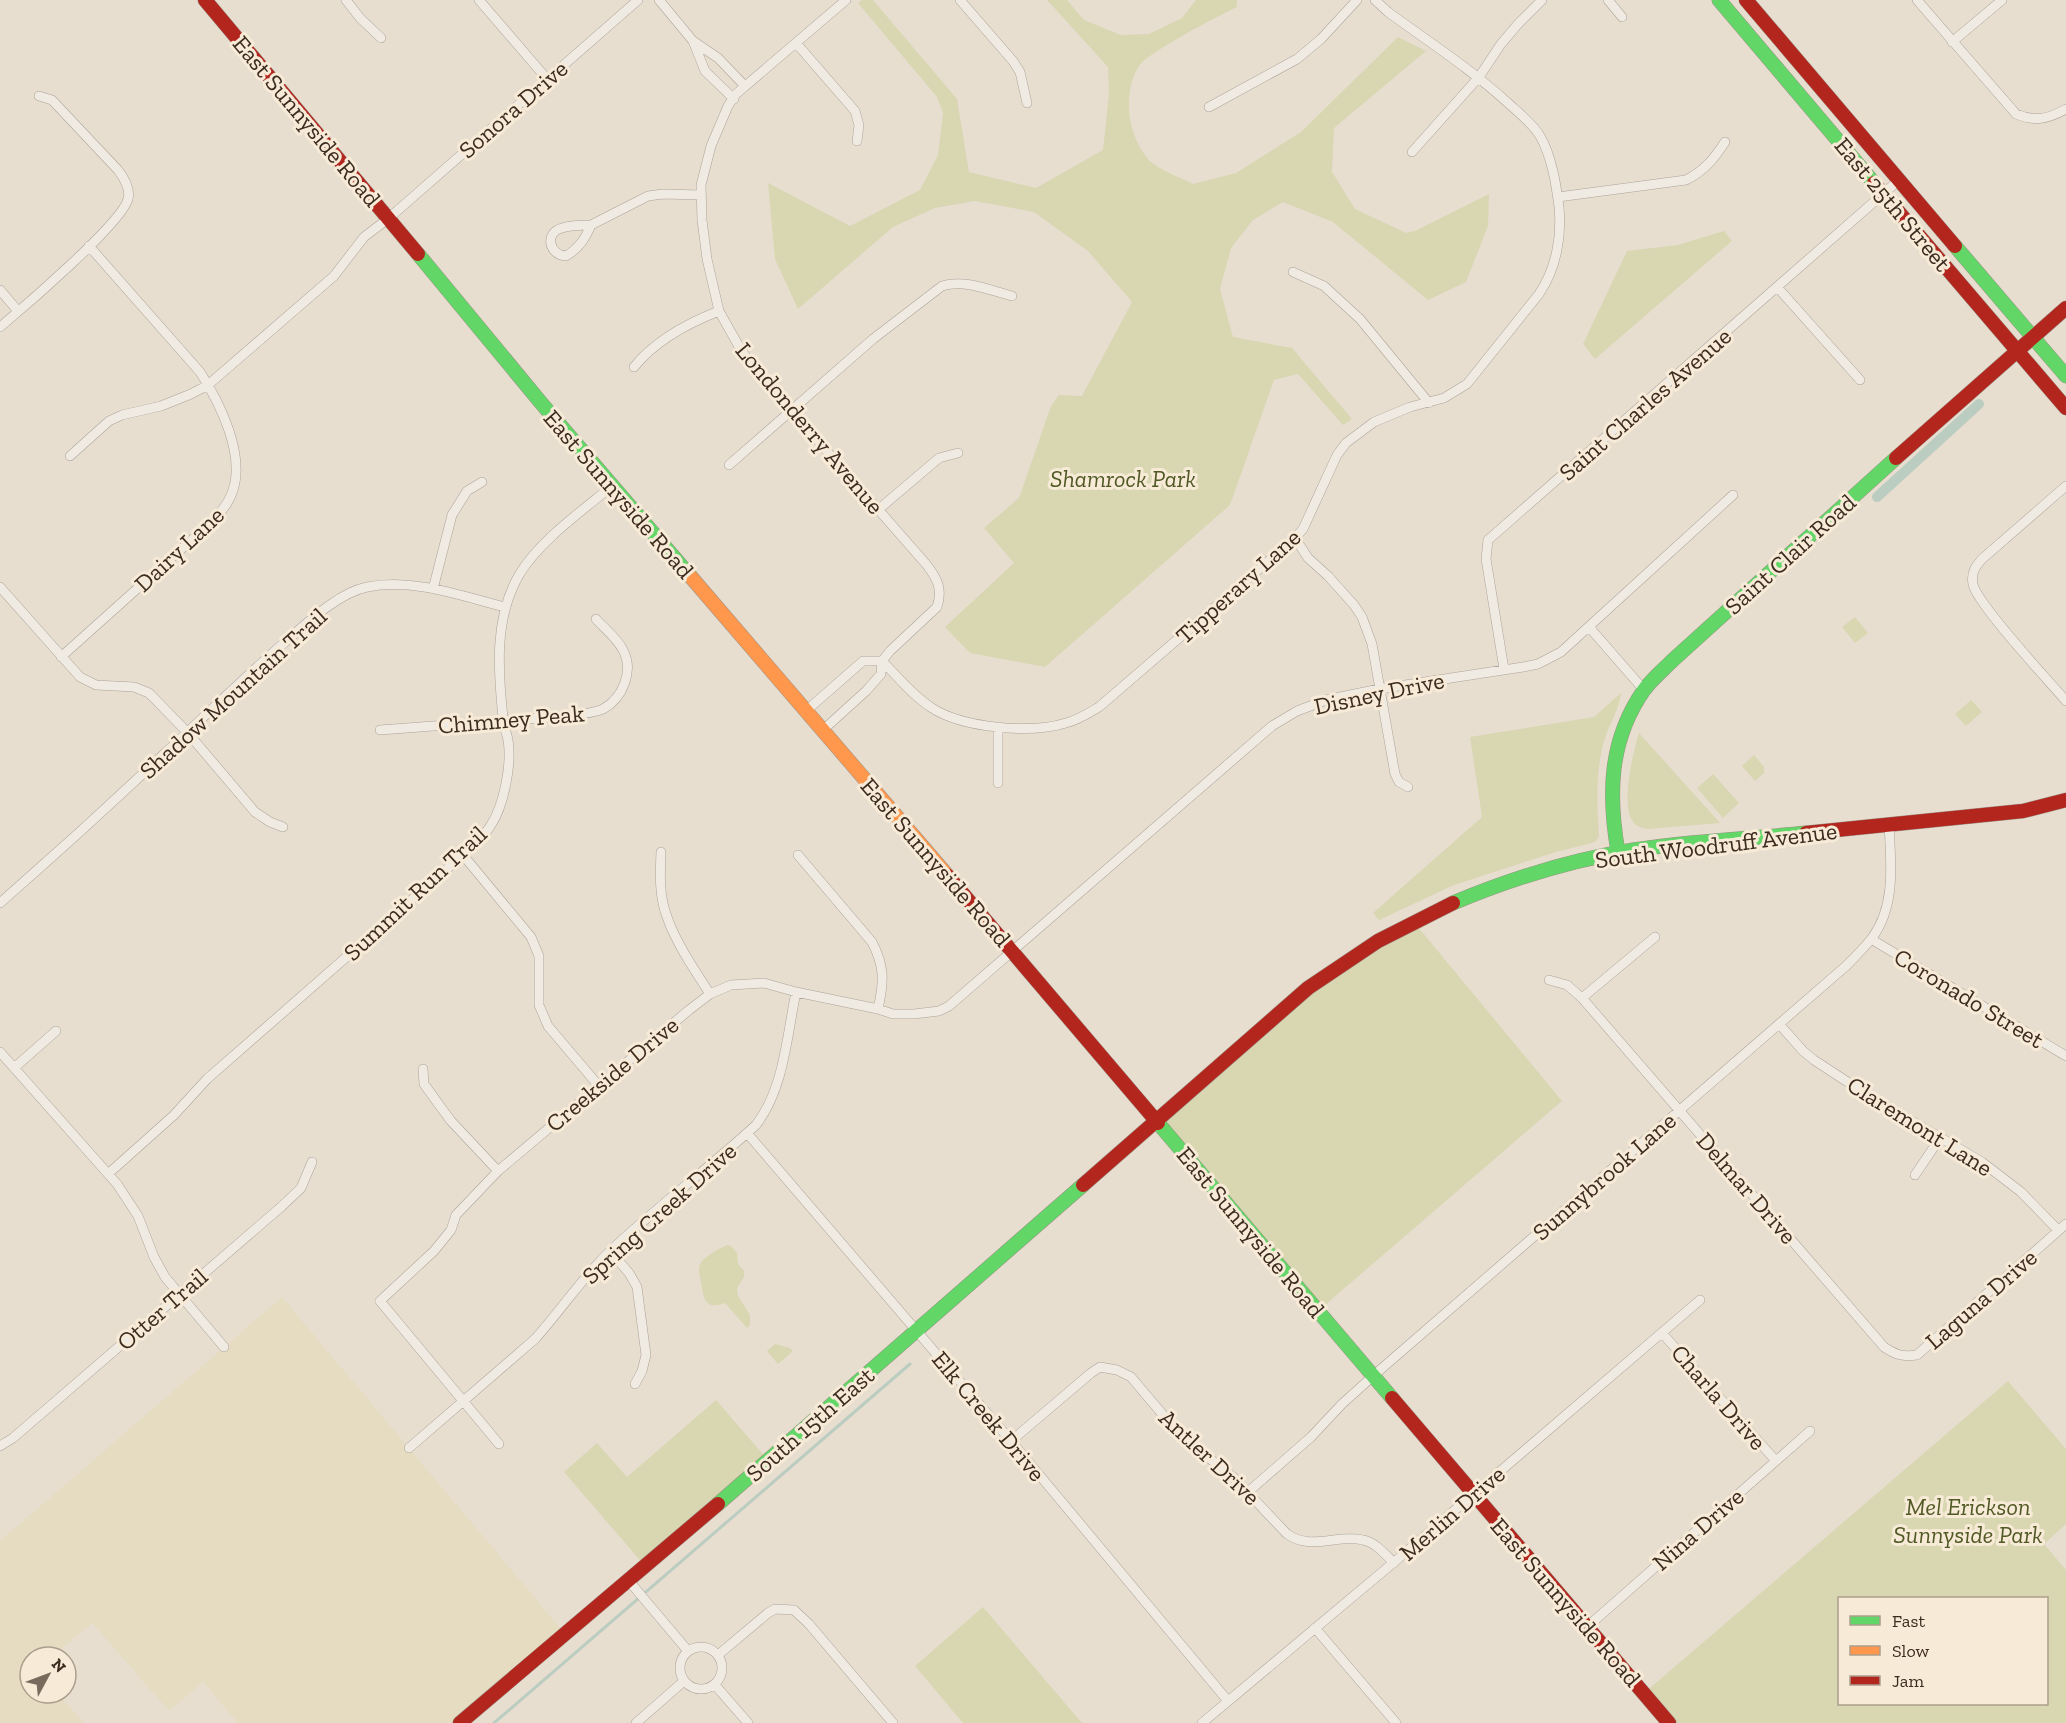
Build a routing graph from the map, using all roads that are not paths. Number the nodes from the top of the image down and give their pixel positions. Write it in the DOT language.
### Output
graph roads {
  1 [pos="204,0"];
  2 [pos="346,0"];
  3 [pos="480,0"];
  4 [pos="638,0"];
  5 [pos="659,0"];
  6 [pos="846,0"];
  7 [pos="960,0"];
  8 [pos="1357,0"];
  9 [pos="1375,0"];
  10 [pos="1542,0"];
  11 [pos="1608,0"];
  12 [pos="1719,0"];
  13 [pos="1746,0"];
  14 [pos="1917,0"];
  15 [pos="2002,0"];
  16 [pos="1622,17"];
  17 [pos="381,38"];
  18 [pos="693,41"];
  19 [pos="1952,42"];
  20 [pos="796,43"];
  21 [pos="1479,77"];
  22 [pos="547,79"];
  23 [pos="745,86"];
  24 [pos="39,96"];
  25 [pos="734,99"];
  26 [pos="1027,103"];
  27 [pos="1209,107"];
  28 [pos="2066,109"];
  29 [pos="857,141"];
  30 [pos="1725,142"];
  31 [pos="1412,152"];
  32 [pos="1899,180"];
  33 [pos="1883,193"];
  34 [pos="701,195"];
  35 [pos="1558,197"];
  36 [pos="389,218"];
  37 [pos="591,225"];
  38 [pos="89,246"];
  39 [pos="1293,272"];
  40 [pos="1778,288"];
  41 [pos="0,290"];
  42 [pos="1012,296"];
  43 [pos="2066,308"];
  44 [pos="719,311"];
  45 [pos="18,312"];
  46 [pos="0,327"];
  47 [pos="2032,336"];
  48 [pos="2016,350"];
  49 [pos="634,367"];
  50 [pos="2066,376"];
  51 [pos="1860,380"];
  52 [pos="208,385"];
  53 [pos="1429,403"];
  54 [pos="2066,408"];
  55 [pos="793,410"];
  56 [pos="958,453"];
  57 [pos="70,456"];
  58 [pos="729,465"];
  59 [pos="482,482"];
  60 [pos="612,486"];
  61 [pos="2066,486"];
  62 [pos="1733,495"];
  63 [pos="879,509"];
  64 [pos="1295,538"];
  65 [pos="0,587"];
  66 [pos="433,589"];
  67 [pos="506,607"];
  68 [pos="596,620"];
  69 [pos="1589,627"];
  70 [pos="61,657"];
  71 [pos="882,661"];
  72 [pos="1504,669"];
  73 [pos="1379,688"];
  74 [pos="1644,690"];
  75 [pos="2066,701"];
  76 [pos="807,710"];
  77 [pos="503,721"];
  78 [pos="998,728"];
  79 [pos="380,730"];
  80 [pos="823,730"];
  81 [pos="187,732"];
  82 [pos="998,783"];
  83 [pos="1408,787"];
  84 [pos="2066,800"];
  85 [pos="1889,825"];
  86 [pos="283,827"];
  87 [pos="661,852"];
  88 [pos="1618,852"];
  89 [pos="463,855"];
  90 [pos="798,855"];
  91 [pos="0,903"];
  92 [pos="1655,937"];
  93 [pos="1871,939"];
  94 [pos="1012,951"];
  95 [pos="1549,980"];
  96 [pos="796,992"];
  97 [pos="710,994"];
  98 [pos="1582,998"];
  99 [pos="878,1009"];
  100 [pos="1780,1025"];
  101 [pos="56,1031"];
  102 [pos="0,1052"];
  103 [pos="2066,1056"];
  104 [pos="14,1068"];
  105 [pos="423,1069"];
  106 [pos="598,1085"];
  107 [pos="1679,1112"];
  108 [pos="1156,1120"];
  109 [pos="747,1133"];
  110 [pos="1940,1138"];
  111 [pos="312,1162"];
  112 [pos="498,1171"];
  113 [pos="108,1173"];
  114 [pos="1915,1175"];
  115 [pos="2062,1227"];
  116 [pos="610,1251"];
  117 [pos="179,1294"];
  118 [pos="1700,1300"];
  119 [pos="917,1332"];
  120 [pos="1662,1333"];
  121 [pos="224,1347"];
  122 [pos="1891,1352"];
  123 [pos="1373,1376"];
  124 [pos="635,1384"];
  125 [pos="463,1401"];
  126 [pos="1810,1431"];
  127 [pos="1011,1441"];
  128 [pos="499,1444"];
  129 [pos="0,1446"];
  130 [pos="409,1448"];
  131 [pos="1776,1461"];
  132 [pos="1248,1492"];
  133 [pos="1474,1494"];
  134 [pos="1394,1563"];
  135 [pos="632,1586"];
  136 [pos="1315,1628"];
  137 [pos="1587,1628"];
  138 [pos="688,1651"];
  139 [pos="718,1655"];
  140 [pos="684,1681"];
  141 [pos="715,1685"];
  142 [pos="1228,1701"];
  143 [pos="460,1723"];
  144 [pos="636,1723"];
  145 [pos="748,1723"];
  146 [pos="893,1723"];
  147 [pos="1202,1723"];
  148 [pos="1396,1723"];
  149 [pos="1669,1723"];
  1 -- 36 [label="main road, East Sunnyside Road"];
  2 -- 17 [label="street"];
  3 -- 22 [label="street"];
  4 -- 22 [label="street, Sonora Drive"];
  5 -- 18 [label="street"];
  6 -- 20 [label="street, Londonderry Avenue"];
  7 -- 26 [label="street"];
  8 -- 27 [label="street"];
  9 -- 21 [label="street, Tipperary Lane"];
  10 -- 21 [label="street"];
  11 -- 16 [label="street"];
  12 -- 33 [label="main road, East 25th Street"];
  13 -- 32 [label="main road, East 25th Street"];
  14 -- 19 [label="street"];
  15 -- 19 [label="street"];
  18 -- 23 [label="street"];
  18 -- 25 [label="street"];
  19 -- 28 [label="street"];
  20 -- 23 [label="street, Londonderry Avenue"];
  20 -- 29 [label="street"];
  21 -- 31 [label="street"];
  21 -- 35 [label="street, Tipperary Lane"];
  22 -- 36 [label="street, Sonora Drive"];
  23 -- 25 [label="street, Londonderry Avenue"];
  24 -- 38 [label="street"];
  25 -- 34 [label="street, Londonderry Avenue"];
  30 -- 35 [label="street"];
  32 -- 33 [label="street, Saint Charles Avenue"];
  32 -- 47 [label="main road, East 25th Street"];
  33 -- 40 [label="street, Saint Charles Avenue"];
  33 -- 48 [label="main road, East 25th Street"];
  34 -- 37 [label="street"];
  34 -- 44 [label="street, Londonderry Avenue"];
  35 -- 53 [label="street, Tipperary Lane"];
  36 -- 52 [label="street, Sonora Drive"];
  36 -- 60 [label="main road, East Sunnyside Road"];
  37 -- 37 [label="street"];
  38 -- 45 [label="street"];
  38 -- 52 [label="street, Dairy Lane"];
  39 -- 53 [label="street"];
  40 -- 51 [label="street"];
  40 -- 72 [label="street, Saint Charles Avenue"];
  41 -- 45 [label="street"];
  42 -- 55 [label="street"];
  43 -- 47 [label="main road, Saint Clair Road"];
  44 -- 49 [label="street"];
  44 -- 55 [label="street, Londonderry Avenue"];
  45 -- 46 [label="street"];
  47 -- 48 [label="main road, Saint Clair Road"];
  47 -- 50 [label="main road, East 25th Street"];
  48 -- 54 [label="main road, East 25th Street"];
  48 -- 74 [label="main road, Saint Clair Road"];
  52 -- 57 [label="street, Sonora Drive"];
  52 -- 70 [label="street, Dairy Lane"];
  53 -- 64 [label="street, Tipperary Lane"];
  55 -- 58 [label="street"];
  55 -- 63 [label="street, Londonderry Avenue"];
  56 -- 63 [label="street"];
  59 -- 66 [label="street"];
  60 -- 67 [label="street, Summit Run Trail"];
  60 -- 76 [label="main road, East Sunnyside Road"];
  61 -- 75 [label="street"];
  62 -- 69 [label="street, Disney Drive"];
  63 -- 71 [label="street, Londonderry Avenue"];
  64 -- 73 [label="street"];
  64 -- 78 [label="street, Tipperary Lane"];
  65 -- 70 [label="street"];
  66 -- 67 [label="street, Shadow Mountain Trail"];
  66 -- 81 [label="street, Shadow Mountain Trail"];
  67 -- 77 [label="street, Summit Run Trail"];
  68 -- 77 [label="street, Chimney Peak"];
  69 -- 72 [label="street, Disney Drive"];
  69 -- 74 [label="street"];
  70 -- 81 [label="street"];
  71 -- 76 [label="street"];
  71 -- 78 [label="street, Tipperary Lane"];
  71 -- 80 [label="street, Londonderry Avenue"];
  72 -- 73 [label="street, Disney Drive"];
  73 -- 83 [label="street"];
  73 -- 94 [label="street, Disney Drive"];
  74 -- 88 [label="main road, Saint Clair Road"];
  76 -- 80 [label="main road, East Sunnyside Road"];
  77 -- 79 [label="street, Chimney Peak"];
  77 -- 89 [label="street, Summit Run Trail"];
  78 -- 82 [label="street"];
  80 -- 94 [label="main road, East Sunnyside Road"];
  81 -- 86 [label="street"];
  81 -- 91 [label="street, Shadow Mountain Trail"];
  84 -- 85 [label="main road, South Woodruff Avenue"];
  85 -- 88 [label="main road, South Woodruff Avenue"];
  85 -- 93 [label="street, Sunnybrook Lane"];
  87 -- 97 [label="street"];
  88 -- 108 [label="main road, South Woodruff Avenue"];
  89 -- 106 [label="street"];
  89 -- 113 [label="street, Summit Run Trail"];
  90 -- 99 [label="street"];
  92 -- 98 [label="street"];
  93 -- 100 [label="street, Sunnybrook Lane"];
  93 -- 103 [label="street, Coronado Street"];
  94 -- 99 [label="street, Creekside Drive"];
  94 -- 108 [label="main road, East Sunnyside Road"];
  95 -- 98 [label="street, Delmar Drive"];
  96 -- 97 [label="street, Creekside Drive"];
  96 -- 99 [label="street, Creekside Drive"];
  96 -- 109 [label="street, Spring Creek Drive"];
  97 -- 106 [label="street, Creekside Drive"];
  98 -- 107 [label="street, Delmar Drive"];
  100 -- 107 [label="street, Sunnybrook Lane"];
  100 -- 110 [label="street, Claremont Lane"];
  101 -- 104 [label="street"];
  102 -- 104 [label="street"];
  104 -- 113 [label="street"];
  105 -- 112 [label="street"];
  106 -- 112 [label="street, Creekside Drive"];
  107 -- 122 [label="street, Delmar Drive"];
  107 -- 123 [label="street, Sunnybrook Lane"];
  108 -- 119 [label="main road, South 15th East"];
  108 -- 123 [label="main road, East Sunnyside Road"];
  109 -- 116 [label="street, Spring Creek Drive"];
  109 -- 119 [label="street, Elk Creek Drive"];
  110 -- 114 [label="street"];
  110 -- 115 [label="street, Claremont Lane"];
  111 -- 117 [label="street, Otter Trail"];
  112 -- 125 [label="street, Creekside Drive"];
  113 -- 117 [label="street"];
  115 -- 122 [label="street, Laguna Drive"];
  116 -- 124 [label="street"];
  116 -- 125 [label="street, Spring Creek Drive"];
  117 -- 121 [label="street"];
  117 -- 129 [label="street, Otter Trail"];
  118 -- 120 [label="street, Merlin Drive"];
  119 -- 127 [label="street, Elk Creek Drive"];
  119 -- 135 [label="main road, South 15th East"];
  120 -- 131 [label="street, Charla Drive"];
  120 -- 133 [label="street, Merlin Drive"];
  123 -- 132 [label="street, Sunnybrook Lane"];
  123 -- 133 [label="main road, East Sunnyside Road"];
  125 -- 128 [label="street"];
  125 -- 130 [label="street, Spring Creek Drive"];
  126 -- 131 [label="street, Nina Drive"];
  127 -- 132 [label="street, Antler Drive"];
  127 -- 142 [label="street, Elk Creek Drive"];
  131 -- 137 [label="street, Nina Drive"];
  132 -- 134 [label="street, Antler Drive"];
  133 -- 134 [label="street, Merlin Drive"];
  133 -- 137 [label="main road, East Sunnyside Road"];
  134 -- 136 [label="street, Merlin Drive"];
  135 -- 138 [label="street"];
  135 -- 143 [label="main road, South 15th East"];
  136 -- 142 [label="street, Merlin Drive"];
  136 -- 148 [label="street"];
  137 -- 149 [label="main road, East Sunnyside Road"];
  138 -- 139 [label="street"];
  138 -- 140 [label="street"];
  139 -- 141 [label="street"];
  139 -- 146 [label="street"];
  140 -- 141 [label="street"];
  140 -- 144 [label="street"];
  141 -- 145 [label="street"];
  142 -- 147 [label="street, Merlin Drive"];
}
